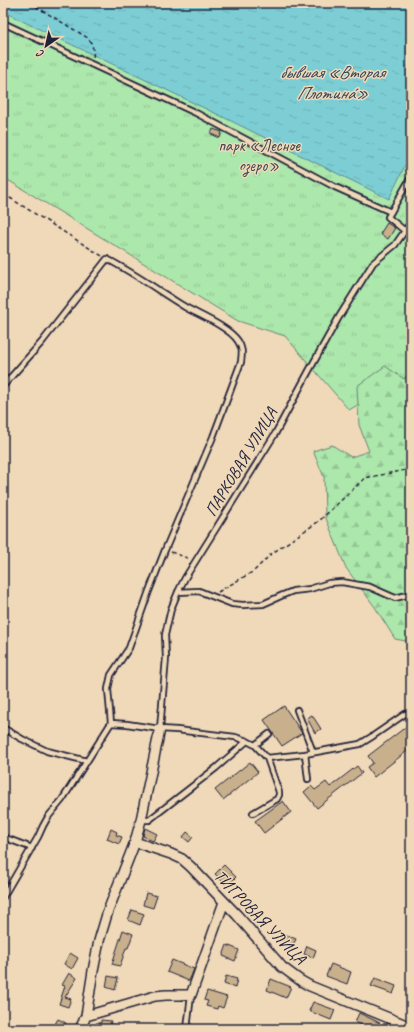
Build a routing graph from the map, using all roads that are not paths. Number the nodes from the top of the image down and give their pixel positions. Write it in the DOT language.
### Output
graph roads {
  1 [pos="3,23"];
  2 [pos="411,177"];
  3 [pos="391,212"];
  4 [pos="411,222"];
  5 [pos="405,231"];
  6 [pos="3,386"];
  7 [pos="178,592"];
  8 [pos="411,594"];
  9 [pos="297,710"];
  10 [pos="405,714"];
  11 [pos="111,724"];
  12 [pos="3,728"];
  13 [pos="160,729"];
  14 [pos="270,734"];
  15 [pos="247,741"];
  16 [pos="255,745"];
  17 [pos="313,752"];
  18 [pos="305,754"];
  19 [pos="267,758"];
  20 [pos="87,761"];
  21 [pos="308,779"];
  22 [pos="253,813"];
  23 [pos="141,820"];
  24 [pos="3,837"];
  25 [pos="135,842"];
  26 [pos="32,848"];
  27 [pos="3,897"];
  28 [pos="224,902"];
  29 [pos="191,995"];
  30 [pos="86,1016"];
  31 [pos="411,1026"];
  32 [pos="80,1029"];
  33 [pos="187,1029"];
  1 -- 3 [label="lane"];
  2 -- 3 [label="lane"];
  3 -- 5 [label="lane"];
  4 -- 5 [label="lane, ПАРКОВАЯ УЛИЦА"];
  5 -- 7 [label="lane, ПАРКОВАЯ УЛИЦА"];
  6 -- 11 [label="lane"];
  7 -- 8 [label="lane"];
  7 -- 13 [label="lane, ПАРКОВАЯ УЛИЦА"];
  9 -- 17 [label="lane"];
  10 -- 17 [label="lane"];
  11 -- 13 [label="lane"];
  11 -- 20 [label="lane"];
  12 -- 20 [label="lane"];
  13 -- 15 [label="lane"];
  13 -- 23 [label="street"];
  14 -- 16 [label="lane"];
  15 -- 16 [label="lane"];
  15 -- 23 [label="lane"];
  16 -- 19 [label="lane"];
  17 -- 18 [label="lane"];
  18 -- 19 [label="lane"];
  18 -- 21 [label="lane"];
  19 -- 22 [label="lane"];
  20 -- 26 [label="lane"];
  23 -- 25 [label="street"];
  24 -- 26 [label="lane"];
  25 -- 28 [label="street, ТИГРОВАЯ УЛИЦА"];
  25 -- 30 [label="street"];
  26 -- 27 [label="lane"];
  28 -- 29 [label="street"];
  28 -- 31 [label="street, ТИГРОВАЯ УЛИЦА"];
  29 -- 30 [label="street"];
  29 -- 33 [label="lane"];
  30 -- 32 [label="street"];
}
